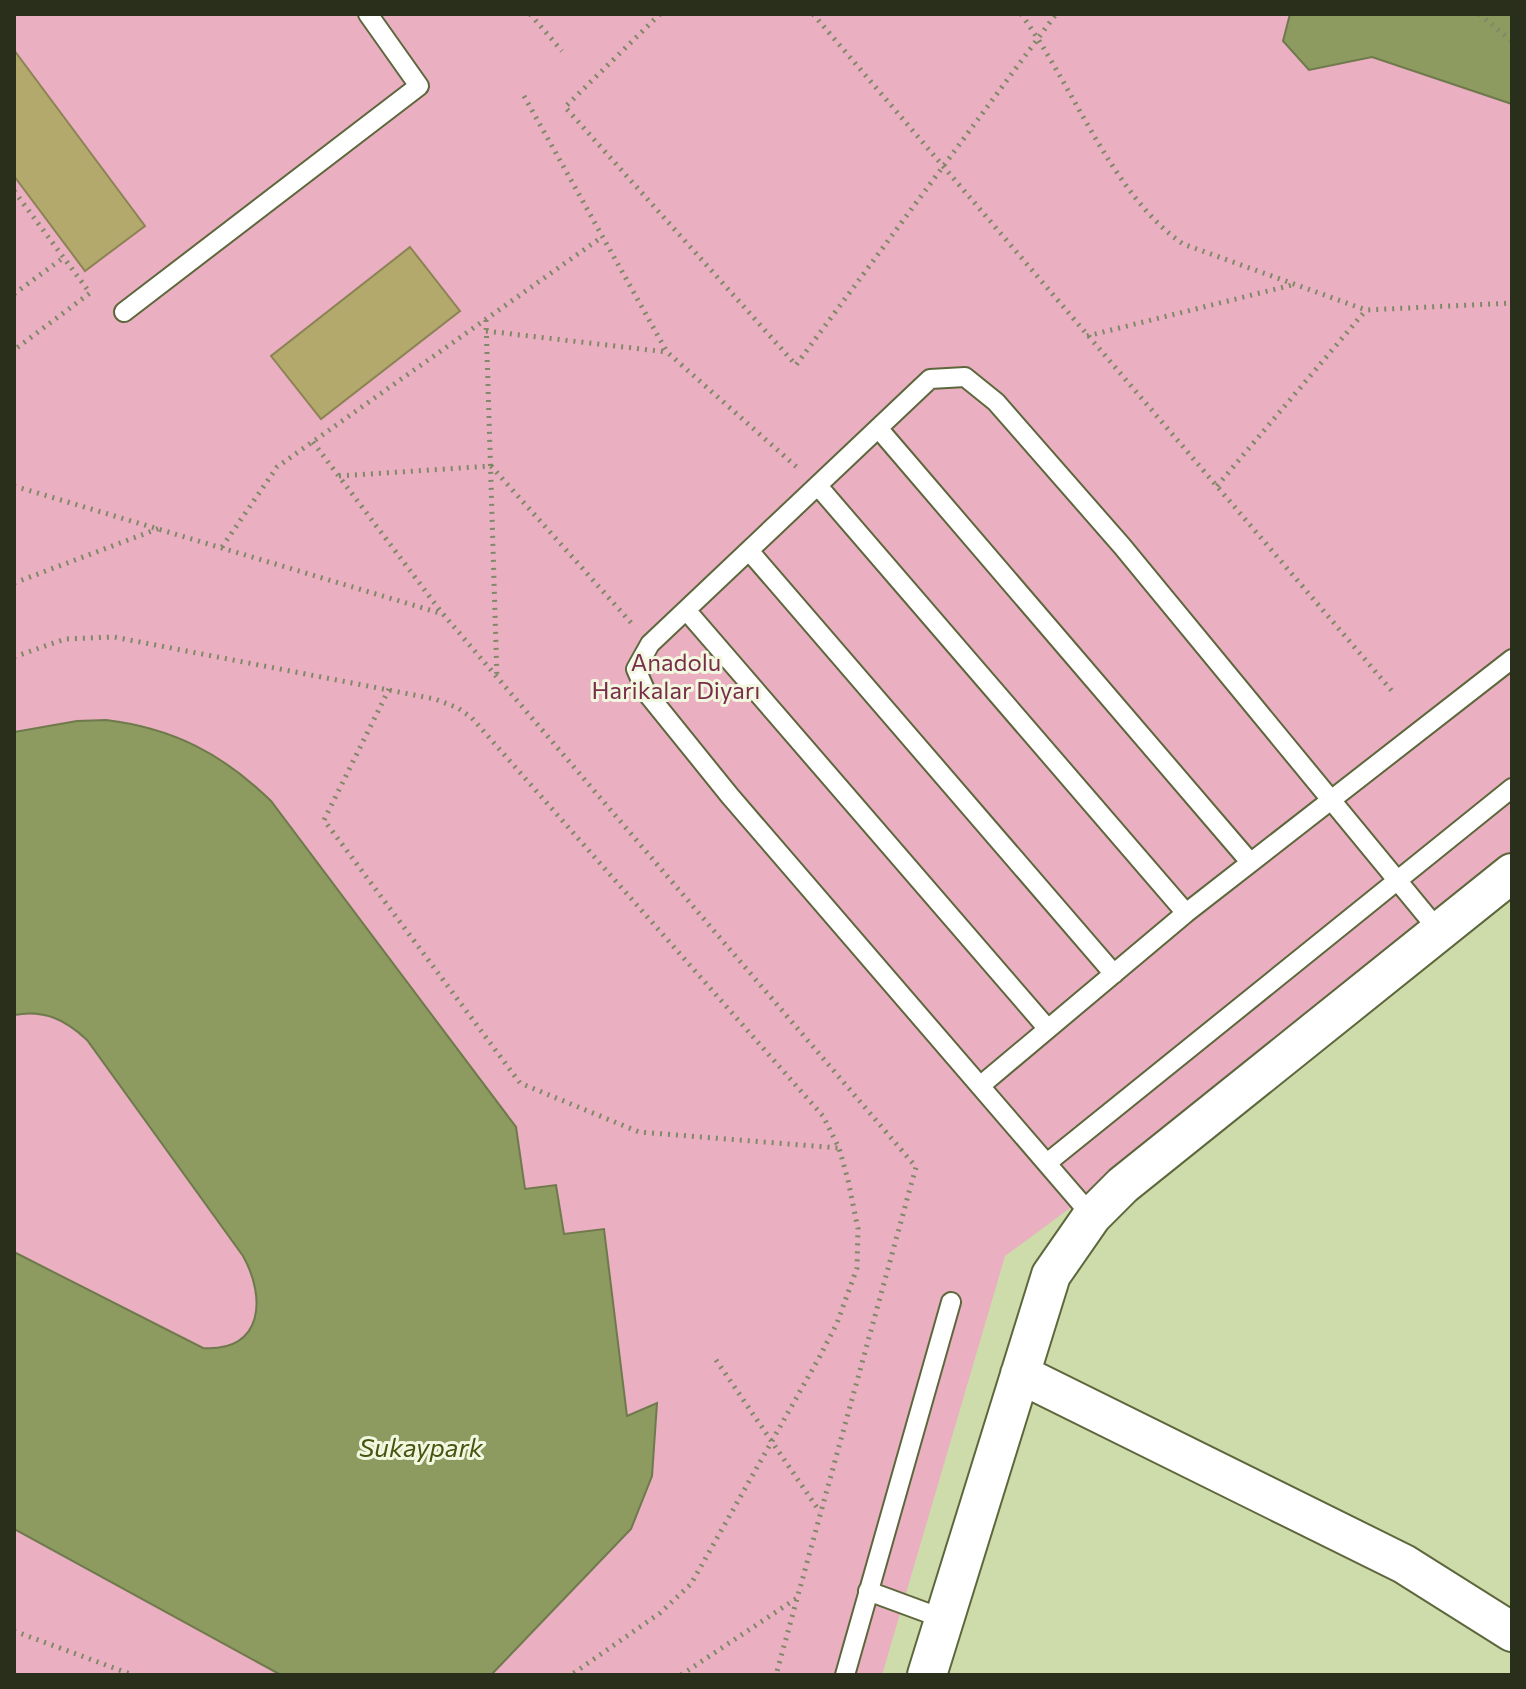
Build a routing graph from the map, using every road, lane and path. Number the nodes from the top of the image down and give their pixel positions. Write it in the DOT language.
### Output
graph roads {
  1 [pos="368,14"];
  2 [pos="530,14"];
  3 [pos="660,14"];
  4 [pos="813,14"];
  5 [pos="1021,14"];
  6 [pos="1056,14"];
  7 [pos="1479,14"];
  8 [pos="1039,38"];
  9 [pos="1512,41"];
  10 [pos="562,51"];
  11 [pos="524,96"];
  12 [pos="943,167"];
  13 [pos="14,191"];
  14 [pos="602,237"];
  15 [pos="63,258"];
  16 [pos="1296,284"];
  17 [pos="14,294"];
  18 [pos="1512,303"];
  19 [pos="1366,310"];
  20 [pos="124,312"];
  21 [pos="486,319"];
  22 [pos="486,331"];
  23 [pos="1087,336"];
  24 [pos="14,350"];
  25 [pos="667,352"];
  26 [pos="878,428"];
  27 [pos="313,442"];
  28 [pos="491,466"];
  29 [pos="339,476"];
  30 [pos="14,486"];
  31 [pos="818,486"];
  32 [pos="1217,486"];
  33 [pos="161,528"];
  34 [pos="222,547"];
  35 [pos="751,553"];
  36 [pos="14,583"];
  37 [pos="686,610"];
  38 [pos="443,614"];
  39 [pos="650,644"];
  40 [pos="14,657"];
  41 [pos="1512,659"];
  42 [pos="497,679"];
  43 [pos="389,689"];
  44 [pos="1392,691"];
  45 [pos="1512,788"];
  46 [pos="1331,799"];
  47 [pos="1250,862"];
  48 [pos="1512,873"];
  49 [pos="1398,881"];
  50 [pos="1186,913"];
  51 [pos="1439,931"];
  52 [pos="1114,974"];
  53 [pos="1048,1029"];
  54 [pos="980,1086"];
  55 [pos="839,1148"];
  56 [pos="1047,1163"];
  57 [pos="1092,1216"];
  58 [pos="951,1302"];
  59 [pos="716,1360"];
  60 [pos="1020,1374"];
  61 [pos="771,1441"];
  62 [pos="821,1513"];
  63 [pos="868,1591"];
  64 [pos="798,1597"];
  65 [pos="944,1619"];
  66 [pos="14,1631"];
  67 [pos="1512,1632"];
  68 [pos="133,1675"];
  69 [pos="571,1675"];
  70 [pos="681,1675"];
  71 [pos="776,1675"];
  72 [pos="845,1675"];
  73 [pos="927,1675"];
  1 -- 20 [label="lane"];
  2 -- 10 [label="path"];
  3 -- 12 [label="path"];
  4 -- 12 [label="path"];
  5 -- 8 [label="path"];
  6 -- 8 [label="path"];
  7 -- 9 [label="path"];
  8 -- 12 [label="path"];
  8 -- 16 [label="path"];
  11 -- 14 [label="path"];
  12 -- 23 [label="path"];
  13 -- 15 [label="path"];
  14 -- 21 [label="path"];
  14 -- 25 [label="path"];
  15 -- 17 [label="path"];
  15 -- 24 [label="path"];
  16 -- 19 [label="path"];
  16 -- 23 [label="path"];
  18 -- 19 [label="path"];
  19 -- 32 [label="path"];
  21 -- 22 [label="path"];
  21 -- 27 [label="path"];
  22 -- 25 [label="path"];
  22 -- 28 [label="path"];
  23 -- 32 [label="path"];
  25 -- 31 [label="path"];
  26 -- 31 [label="lane"];
  26 -- 46 [label="lane"];
  26 -- 47 [label="lane"];
  27 -- 29 [label="path"];
  27 -- 34 [label="path"];
  28 -- 29 [label="path"];
  28 -- 39 [label="path"];
  28 -- 42 [label="path"];
  29 -- 38 [label="path"];
  30 -- 33 [label="path"];
  31 -- 35 [label="lane"];
  31 -- 50 [label="lane"];
  32 -- 44 [label="path"];
  33 -- 34 [label="path"];
  33 -- 36 [label="path"];
  34 -- 38 [label="path"];
  35 -- 37 [label="lane"];
  35 -- 52 [label="lane"];
  37 -- 39 [label="lane"];
  37 -- 53 [label="lane"];
  38 -- 42 [label="path"];
  39 -- 54 [label="lane"];
  40 -- 43 [label="path"];
  41 -- 46 [label="lane"];
  42 -- 62 [label="path"];
  43 -- 55 [label="path"];
  43 -- 55 [label="path"];
  45 -- 49 [label="lane"];
  46 -- 47 [label="lane"];
  46 -- 49 [label="lane"];
  47 -- 50 [label="lane"];
  48 -- 51 [label="street"];
  49 -- 51 [label="lane"];
  49 -- 56 [label="lane"];
  50 -- 52 [label="lane"];
  51 -- 57 [label="street"];
  52 -- 53 [label="lane"];
  53 -- 54 [label="lane"];
  54 -- 56 [label="lane"];
  55 -- 61 [label="path"];
  56 -- 57 [label="lane"];
  57 -- 60 [label="street"];
  58 -- 63 [label="lane"];
  59 -- 61 [label="path"];
  60 -- 65 [label="street"];
  60 -- 67 [label="street"];
  61 -- 62 [label="path"];
  61 -- 69 [label="path"];
  62 -- 64 [label="path"];
  63 -- 65 [label="lane"];
  63 -- 72 [label="lane"];
  64 -- 70 [label="path"];
  64 -- 71 [label="path"];
  65 -- 73 [label="street"];
  66 -- 68 [label="path"];
}
